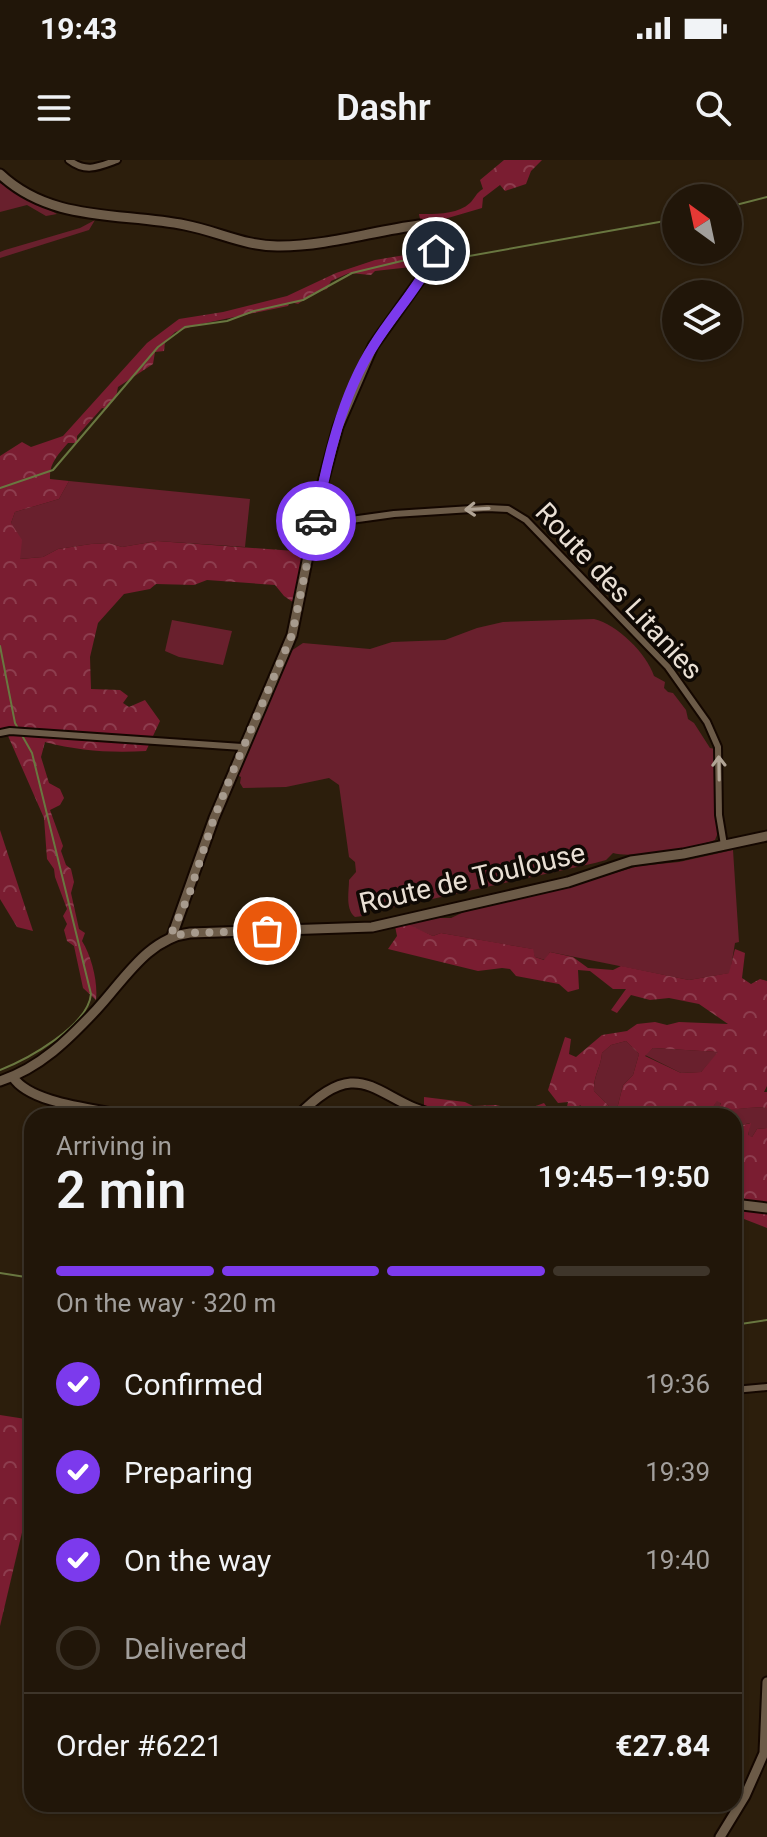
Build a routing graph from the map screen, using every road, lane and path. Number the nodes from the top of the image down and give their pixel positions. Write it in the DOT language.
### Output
graph roads {
  1 [pos="69,160"];
  2 [pos="117,160"];
  3 [pos="0,174"];
  4 [pos="315,525"];
  5 [pos="0,733"];
  6 [pos="242,747"];
  7 [pos="767,836"];
  8 [pos="724,845"];
  9 [pos="172,936"];
  10 [pos="26,1071"];
  11 [pos="13,1077"];
  12 [pos="0,1081"];
  13 [pos="37,1094"];
  14 [pos="94,1108"];
  15 [pos="307,1108"];
  16 [pos="415,1108"];
  17 [pos="742,1205"];
  18 [pos="767,1208"];
  19 [pos="767,1387"];
  20 [pos="742,1389"];
  21 [pos="767,1682"];
  22 [pos="742,1801"];
  23 [pos="735,1812"];
  24 [pos="720,1837"];
  1 -- 2 [label="street"];
  3 -- 4 [label="street"];
  4 -- 6 [label="street"];
  8 -- 4 [label="street, Route des Litanies, one-way"];
  5 -- 6 [label="street"];
  6 -- 9 [label="street"];
  7 -- 8 [label="street, Route de Toulouse"];
  8 -- 9 [label="street, Route de Toulouse"];
  9 -- 10 [label="street"];
  10 -- 11 [label="street"];
  10 -- 13 [label="street"];
  11 -- 12 [label="street"];
  11 -- 13 [label="street"];
  13 -- 14 [label="street"];
  15 -- 16 [label="street"];
  17 -- 18 [label="street"];
  19 -- 20 [label="street"];
  21 -- 22 [label="street"];
  23 -- 24 [label="street"];
}
